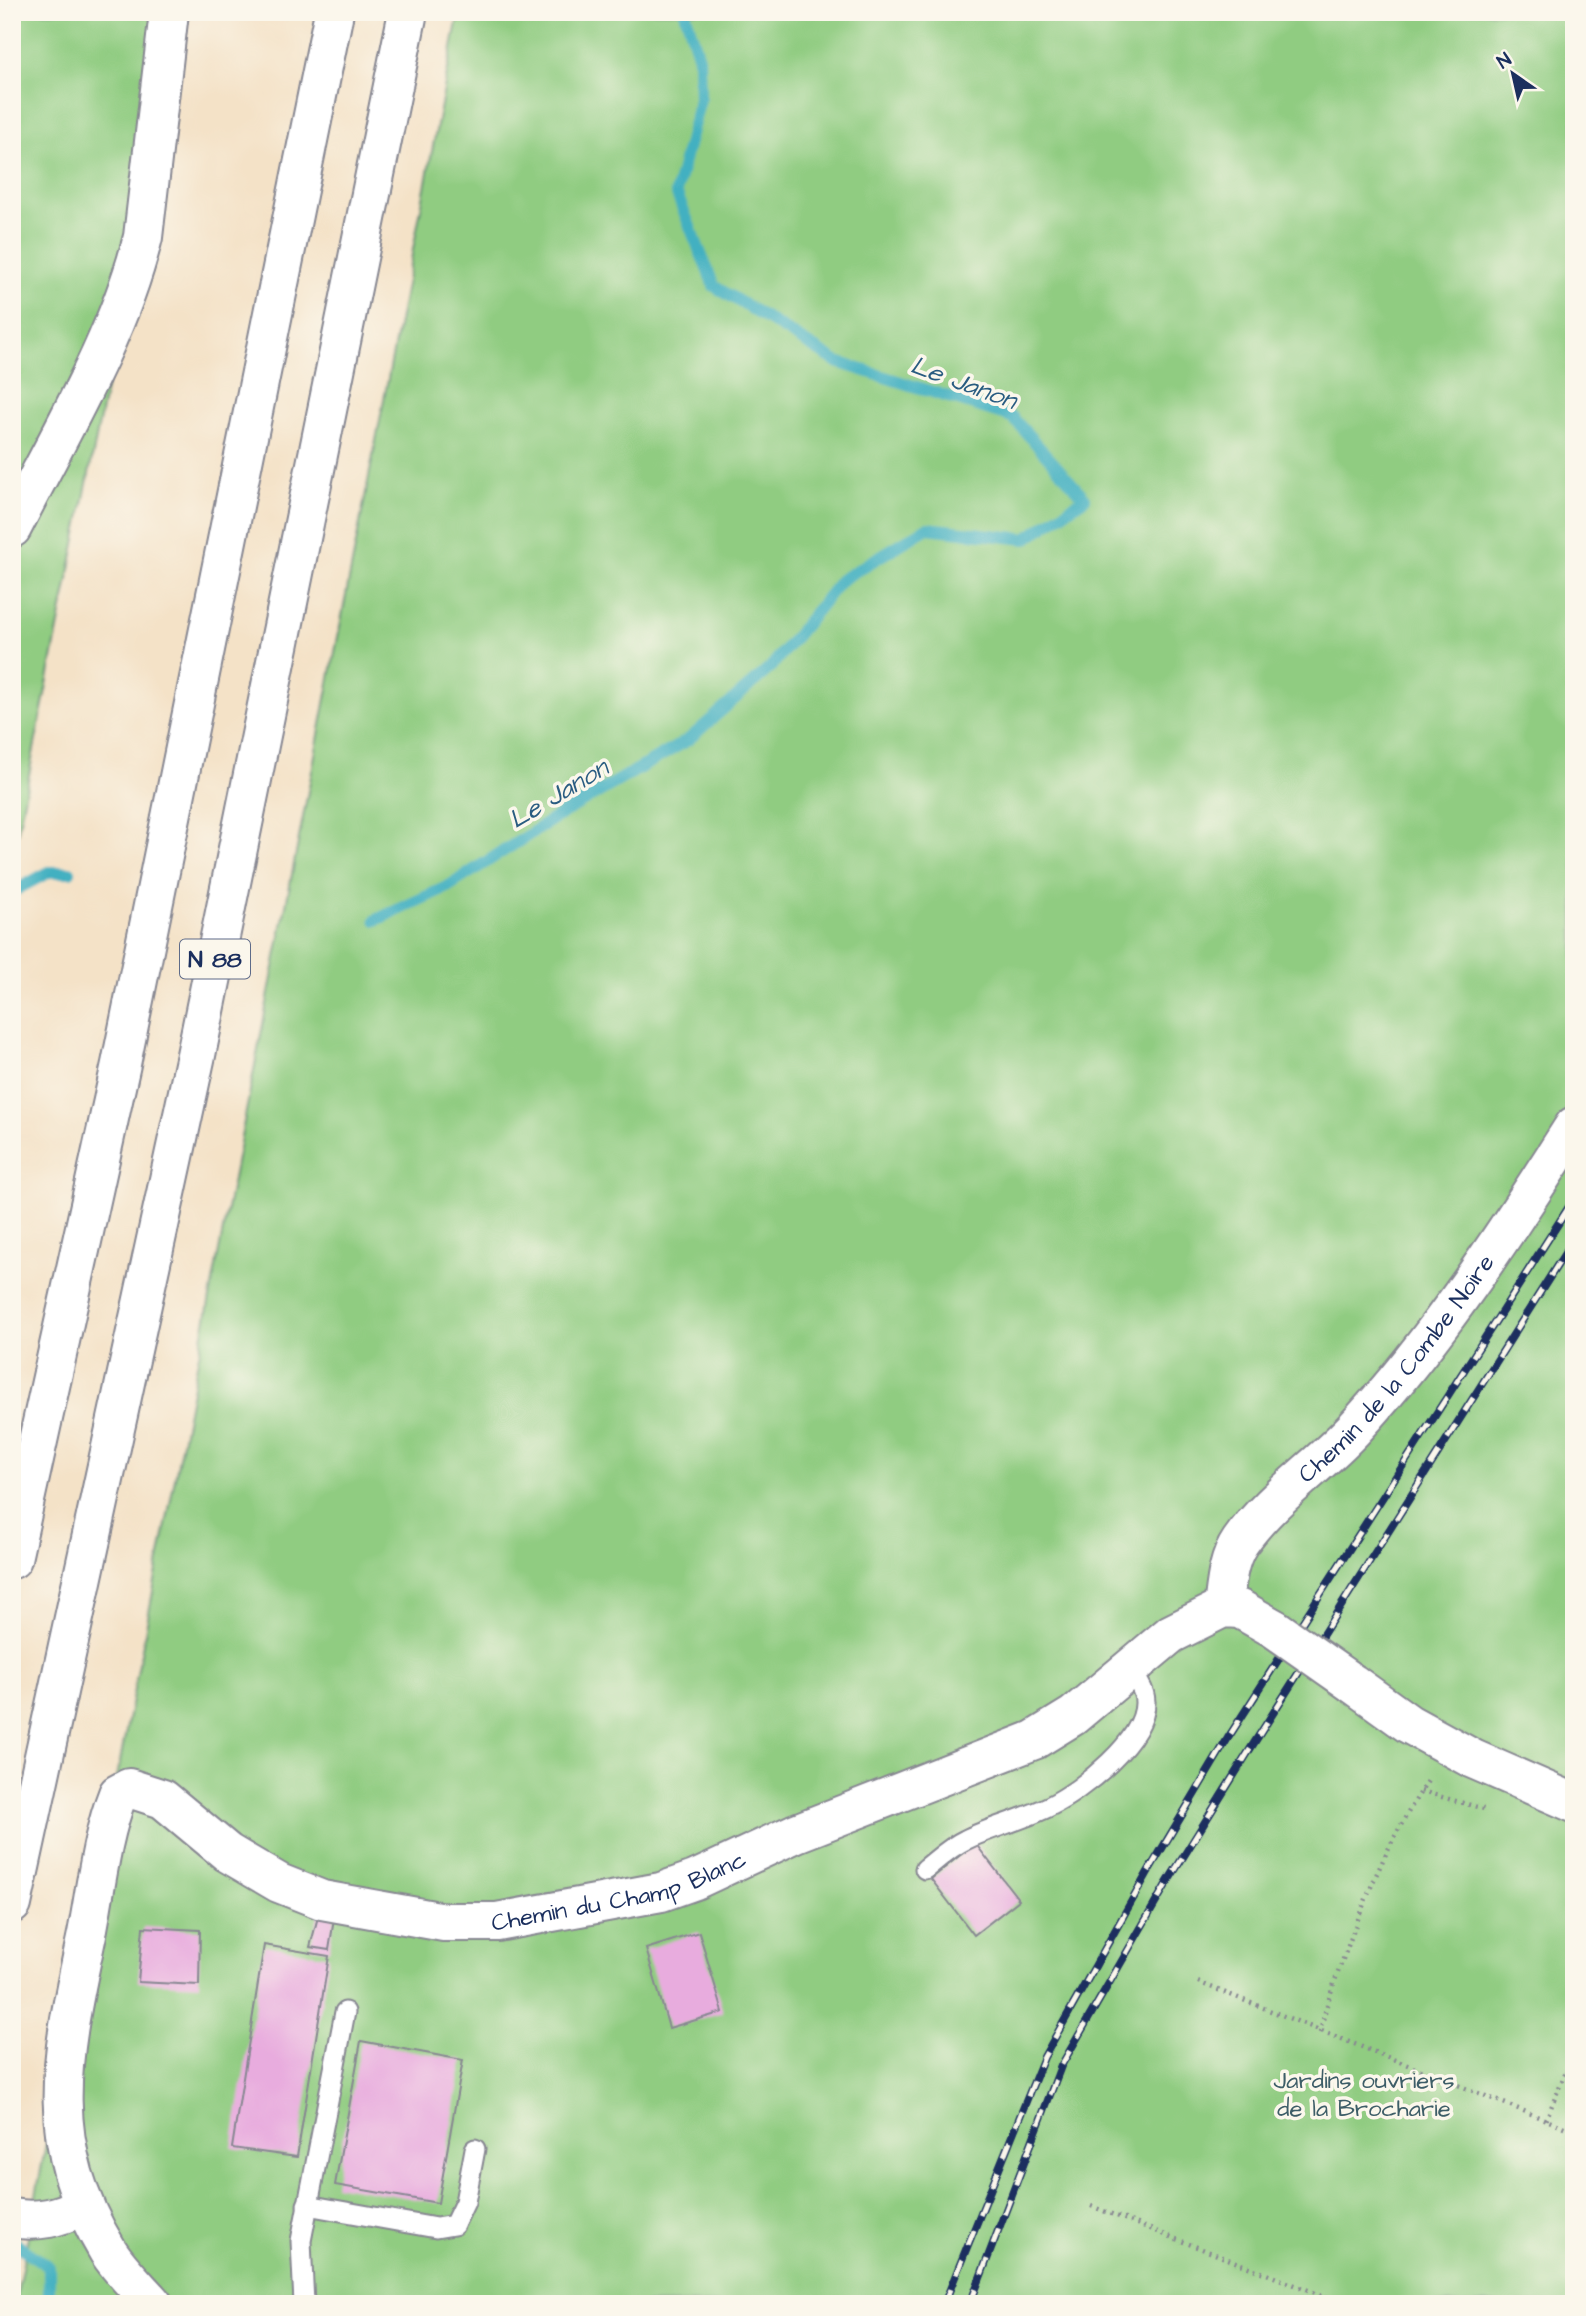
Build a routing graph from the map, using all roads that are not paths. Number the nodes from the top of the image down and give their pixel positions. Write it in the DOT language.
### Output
graph roads {
  1 [pos="169,12"];
  2 [pos="334,12"];
  3 [pos="408,12"];
  4 [pos="12,528"];
  5 [pos="1574,1126"];
  6 [pos="12,1559"];
  7 [pos="1223,1608"];
  8 [pos="1128,1669"];
  9 [pos="1574,1803"];
  10 [pos="926,1869"];
  11 [pos="12,1904"];
  12 [pos="345,2012"];
  13 [pos="475,2149"];
  14 [pos="307,2205"];
  15 [pos="83,2206"];
  16 [pos="12,2218"];
  17 [pos="153,2304"];
  18 [pos="304,2304"];
  1 -- 4 [label="main road"];
  2 -- 6 [label="main road, N 88"];
  3 -- 11 [label="main road, N 88"];
  5 -- 7 [label="main road, Chemin de la Combe Noire"];
  7 -- 8 [label="main road, Chemin du Champ Blanc"];
  7 -- 9 [label="main road, bridge"];
  8 -- 10 [label="lane"];
  8 -- 15 [label="main road, Chemin du Champ Blanc"];
  12 -- 14 [label="lane"];
  13 -- 14 [label="lane"];
  14 -- 18 [label="lane"];
  15 -- 16 [label="main road"];
  15 -- 17 [label="main road, Chemin du Champ Blanc"];
}
